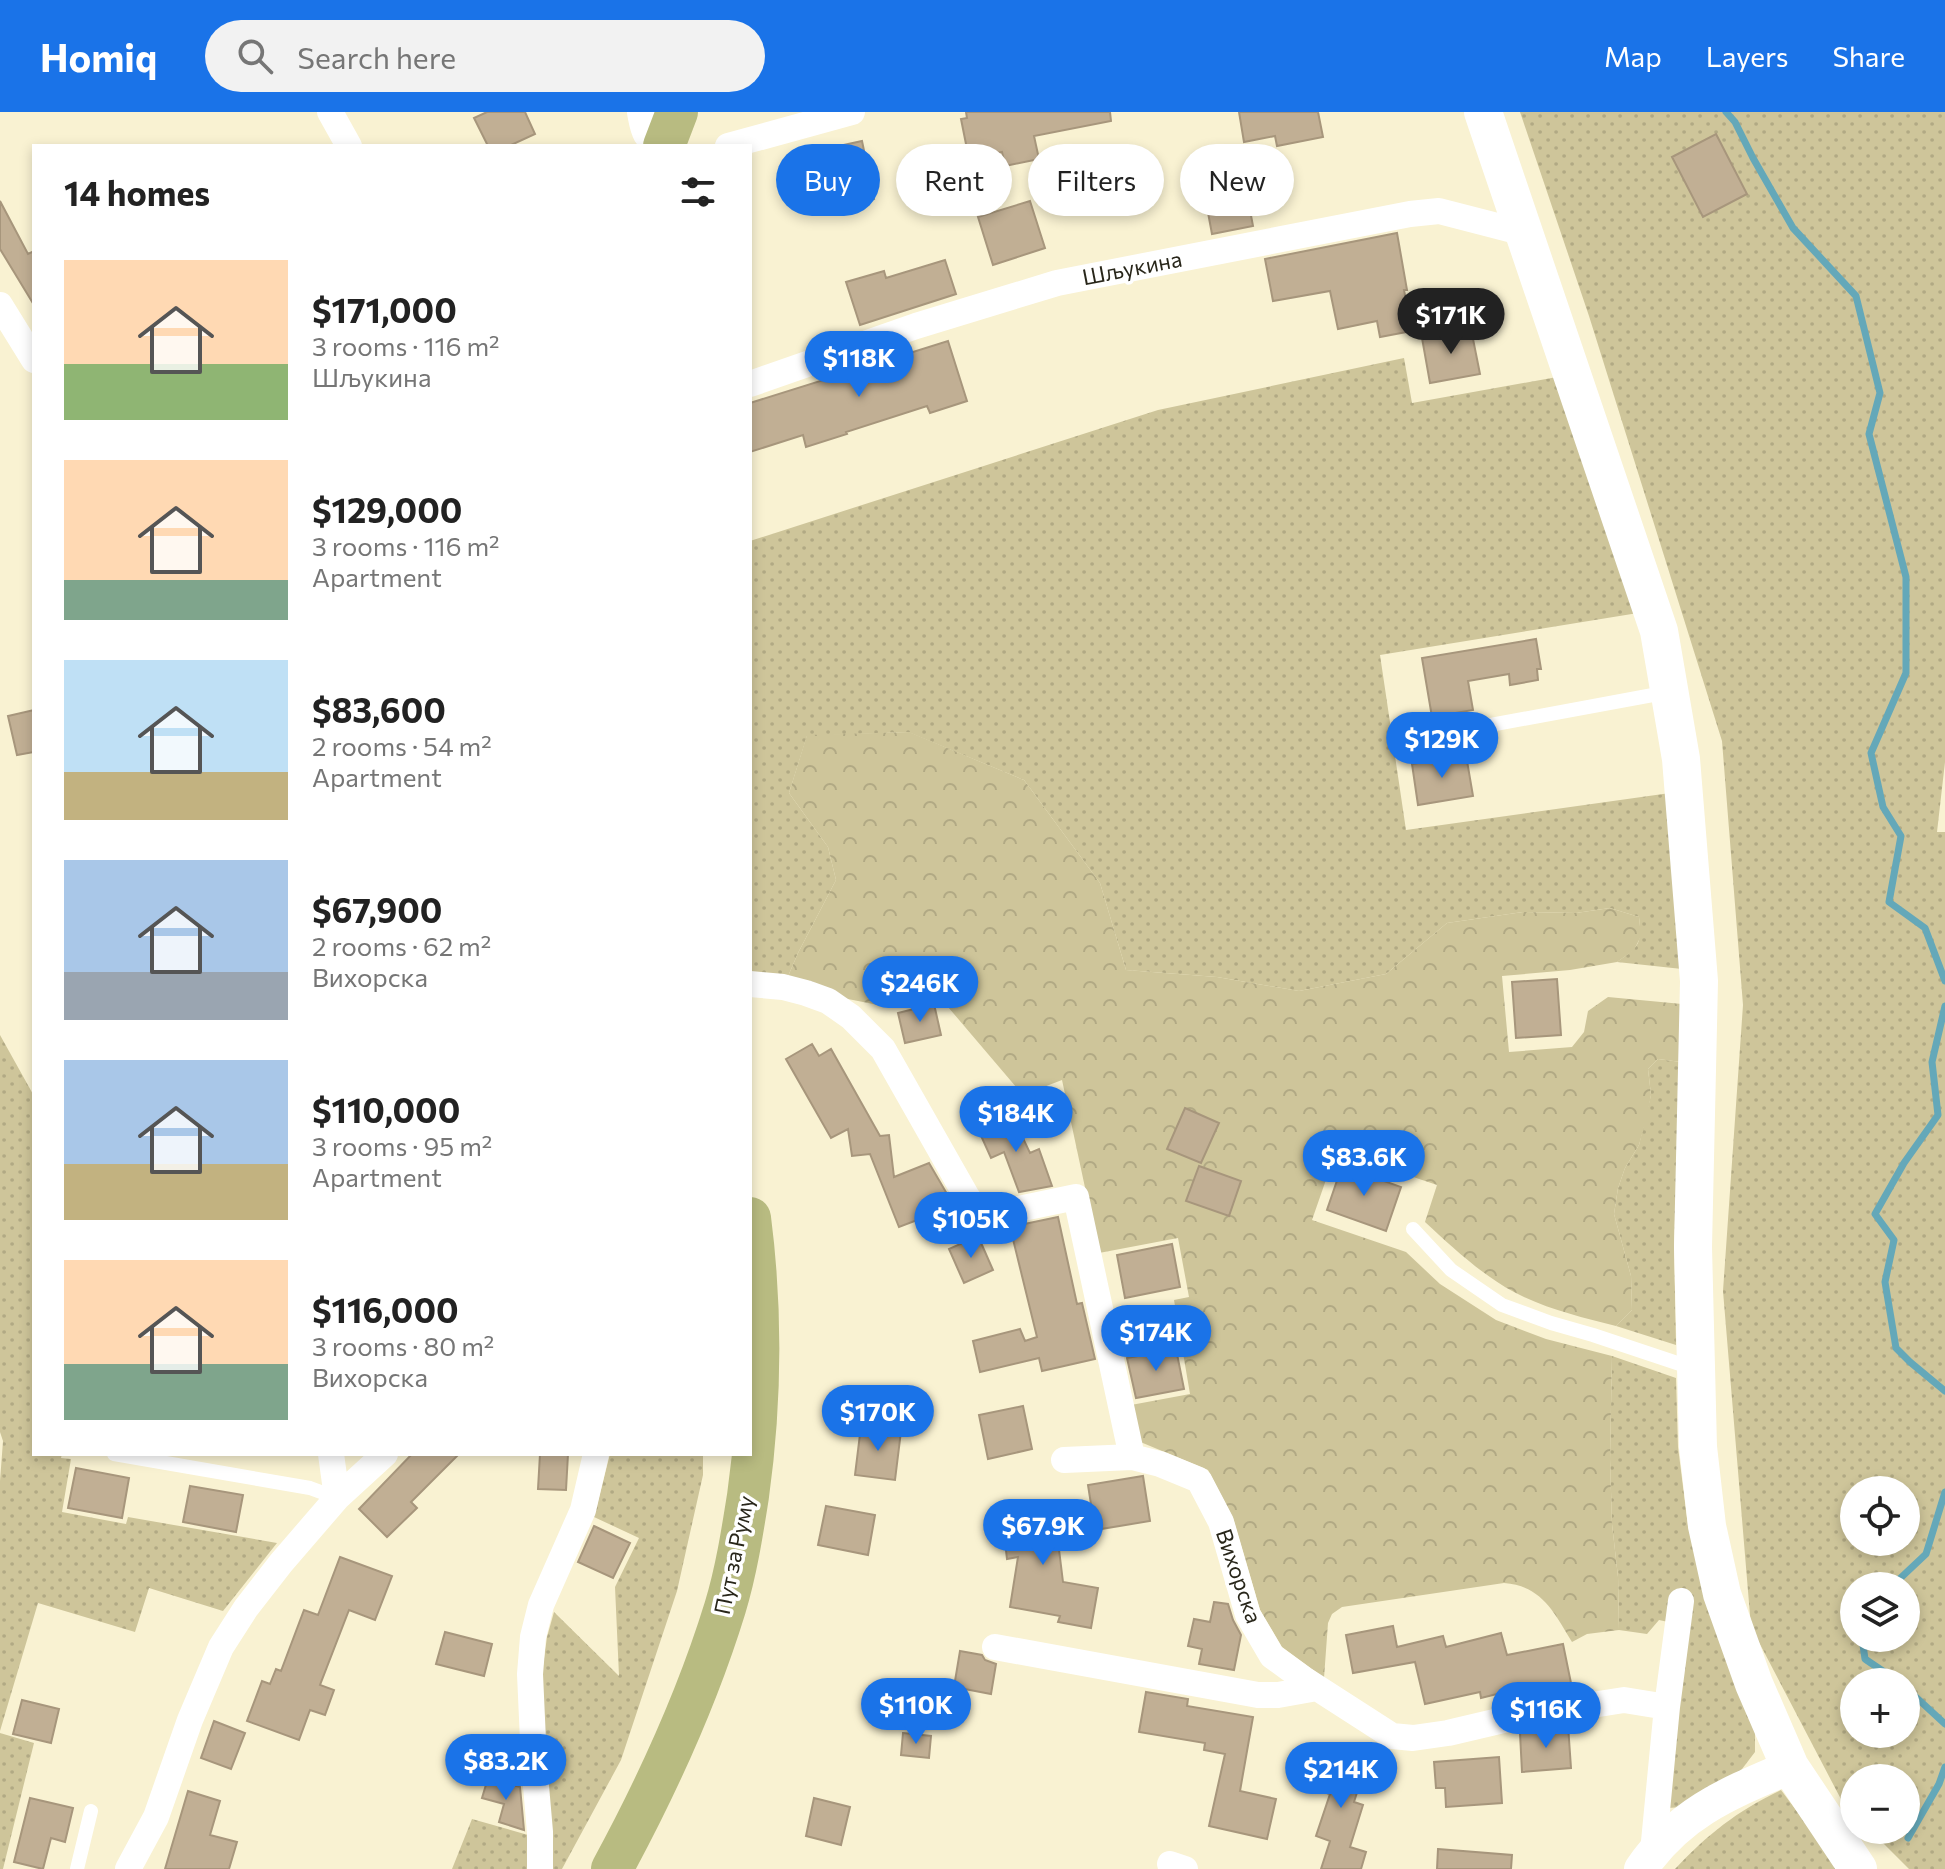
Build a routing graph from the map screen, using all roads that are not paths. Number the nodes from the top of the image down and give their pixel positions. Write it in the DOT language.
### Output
graph roads {
  1 [pos="330,112"];
  2 [pos="852,112"];
  3 [pos="1483,112"];
  4 [pos="348,144"];
  5 [pos="735,144"];
  6 [pos="1524,233"];
  7 [pos="0,305"];
  8 [pos="32,357"];
  9 [pos="752,383"];
  10 [pos="1669,692"];
  11 [pos="1431,736"];
  12 [pos="752,984"];
  13 [pos="1413,1229"];
  14 [pos="752,1235"];
  15 [pos="1696,1369"];
  16 [pos="126,1456"];
  17 [pos="331,1456"];
  18 [pos="383,1456"];
  19 [pos="596,1456"];
  20 [pos="1132,1457"];
  21 [pos="1064,1460"];
  22 [pos="337,1498"];
  23 [pos="1681,1601"];
  24 [pos="995,1647"];
  25 [pos="1317,1688"];
  26 [pos="1667,1707"];
  27 [pos="1790,1767"];
  28 [pos="91,1811"];
  29 [pos="1647,1860"];
  30 [pos="77,1869"];
  31 [pos="128,1869"];
  32 [pos="540,1869"];
  33 [pos="612,1869"];
  34 [pos="1858,1869"];
  1 -- 4 [label="street"];
  2 -- 5 [label="street"];
  3 -- 6 [label="main road"];
  6 -- 9 [label="street, Шљукина"];
  6 -- 10 [label="main road"];
  7 -- 8 [label="street"];
  10 -- 11 [label="lane"];
  10 -- 15 [label="main road"];
  12 -- 20 [label="street"];
  13 -- 15 [label="lane"];
  14 -- 33 [label="main road, Пут за Руму"];
  15 -- 27 [label="main road"];
  16 -- 22 [label="lane"];
  17 -- 22 [label="street"];
  18 -- 22 [label="street"];
  19 -- 32 [label="street"];
  20 -- 21 [label="street, Вихорска"];
  20 -- 25 [label="street, Вихорска"];
  22 -- 31 [label="street"];
  23 -- 26 [label="street"];
  24 -- 25 [label="street"];
  25 -- 26 [label="street, Вихорска"];
  26 -- 29 [label="street"];
  27 -- 29 [label="street"];
  27 -- 34 [label="main road"];
  28 -- 30 [label="lane"];
}
